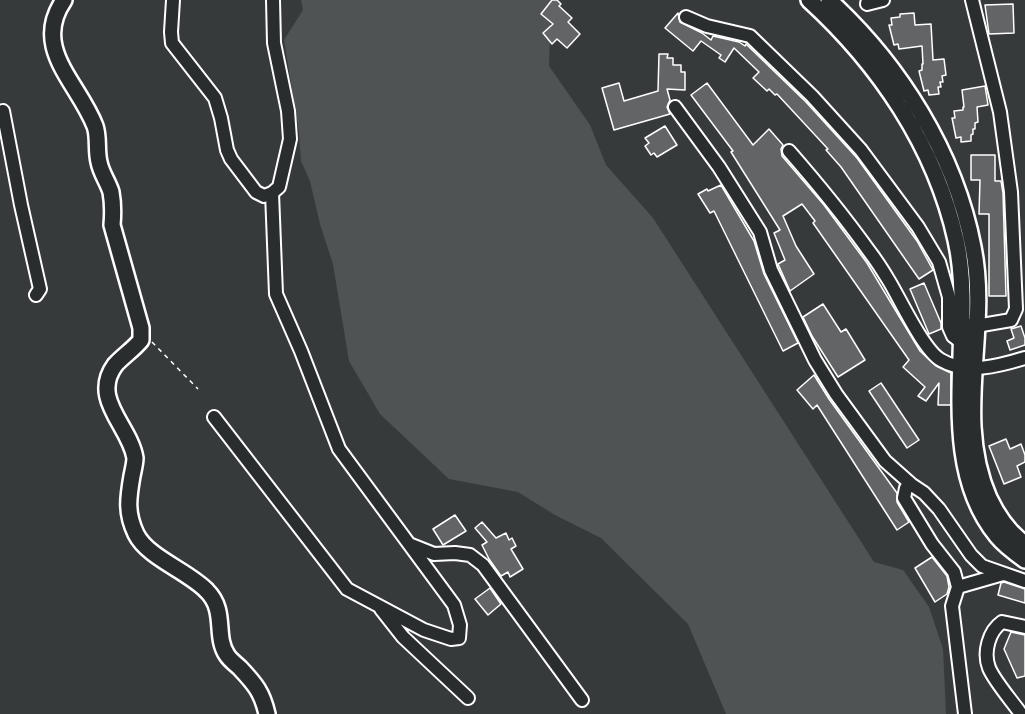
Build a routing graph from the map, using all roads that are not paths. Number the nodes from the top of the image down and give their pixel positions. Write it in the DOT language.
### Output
graph roads {
  1 [pos="64,0"];
  2 [pos="173,0"];
  3 [pos="273,0"];
  4 [pos="809,0"];
  5 [pos="829,0"];
  6 [pos="868,0"];
  7 [pos="883,0"];
  8 [pos="972,0"];
  9 [pos="686,17"];
  10 [pos="675,107"];
  11 [pos="1,108"];
  12 [pos="789,151"];
  13 [pos="272,193"];
  14 [pos="36,295"];
  15 [pos="969,325"];
  16 [pos="968,345"];
  17 [pos="1025,358"];
  18 [pos="967,368"];
  19 [pos="214,417"];
  20 [pos="912,485"];
  21 [pos="408,543"];
  22 [pos="1025,544"];
  23 [pos="1025,560"];
  24 [pos="1005,573"];
  25 [pos="1025,581"];
  26 [pos="958,587"];
  27 [pos="379,606"];
  28 [pos="1025,627"];
  29 [pos="468,698"];
  30 [pos="582,700"];
  31 [pos="267,714"];
  32 [pos="965,714"];
  33 [pos="1021,714"];
  1 -- 31 [label="main road"];
  2 -- 13 [label="street"];
  3 -- 13 [label="street"];
  4 -- 15 [label="main road"];
  5 -- 15 [label="main road"];
  6 -- 7 [label="street"];
  8 -- 15 [label="street"];
  9 -- 16 [label="street"];
  10 -- 20 [label="street"];
  11 -- 14 [label="street"];
  12 -- 18 [label="street"];
  13 -- 21 [label="street"];
  15 -- 16 [label="main road"];
  16 -- 18 [label="main road"];
  17 -- 18 [label="street"];
  18 -- 22 [label="main road"];
  18 -- 23 [label="main road"];
  19 -- 27 [label="street"];
  20 -- 24 [label="street"];
  20 -- 26 [label="street"];
  21 -- 27 [label="street"];
  21 -- 30 [label="street"];
  24 -- 25 [label="street"];
  24 -- 26 [label="street"];
  26 -- 32 [label="street"];
  27 -- 29 [label="street"];
  28 -- 33 [label="street"];
}
